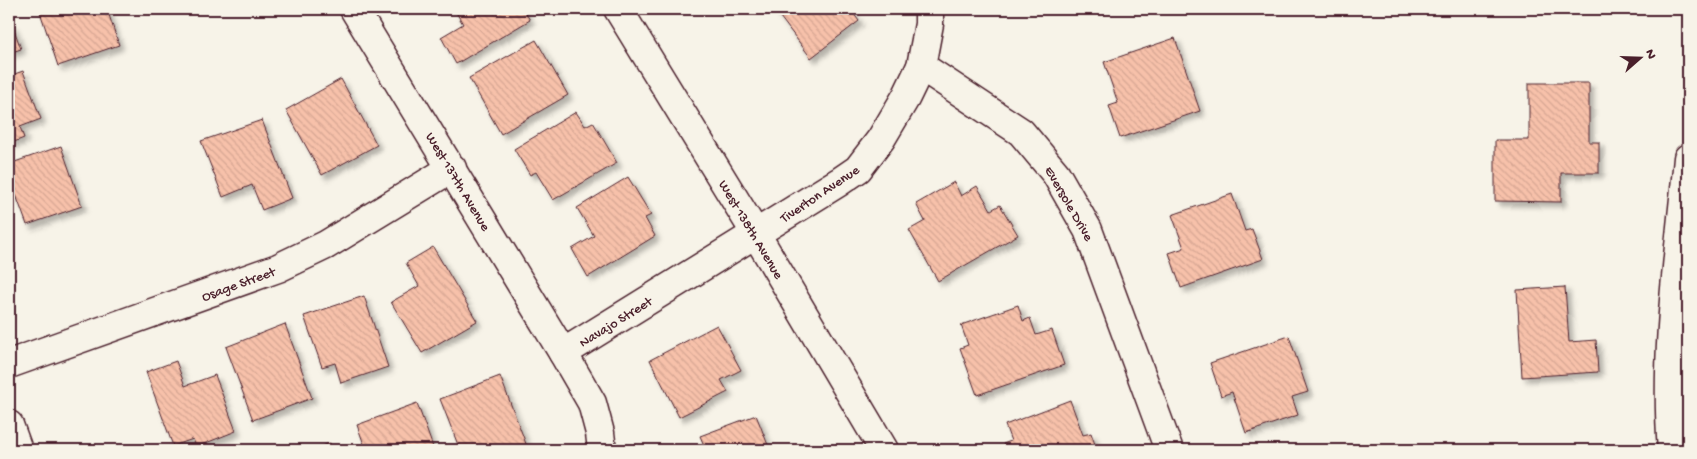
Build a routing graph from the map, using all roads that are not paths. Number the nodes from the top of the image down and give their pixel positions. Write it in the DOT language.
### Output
graph roads {
  1 [pos="354,9"];
  2 [pos="618,9"];
  3 [pos="929,9"];
  4 [pos="921,66"];
  5 [pos="1688,158"];
  6 [pos="452,168"];
  7 [pos="756,234"];
  8 [pos="563,353"];
  9 [pos="9,364"];
  10 [pos="9,425"];
  11 [pos="18,450"];
  12 [pos="602,450"];
  13 [pos="884,450"];
  14 [pos="1169,450"];
  15 [pos="1672,450"];
  1 -- 6 [label="street, West 137th Avenue"];
  2 -- 7 [label="street, West 138th Avenue"];
  3 -- 4 [label="street, Tiverton Avenue"];
  4 -- 7 [label="street, Tiverton Avenue"];
  4 -- 14 [label="street, Eversole Drive"];
  5 -- 15 [label="street"];
  6 -- 8 [label="street, West 137th Avenue"];
  6 -- 9 [label="street, Osage Street"];
  7 -- 8 [label="street, Navajo Street"];
  7 -- 13 [label="street, West 138th Avenue"];
  8 -- 12 [label="street, Navajo Street"];
  10 -- 11 [label="street"];
}
